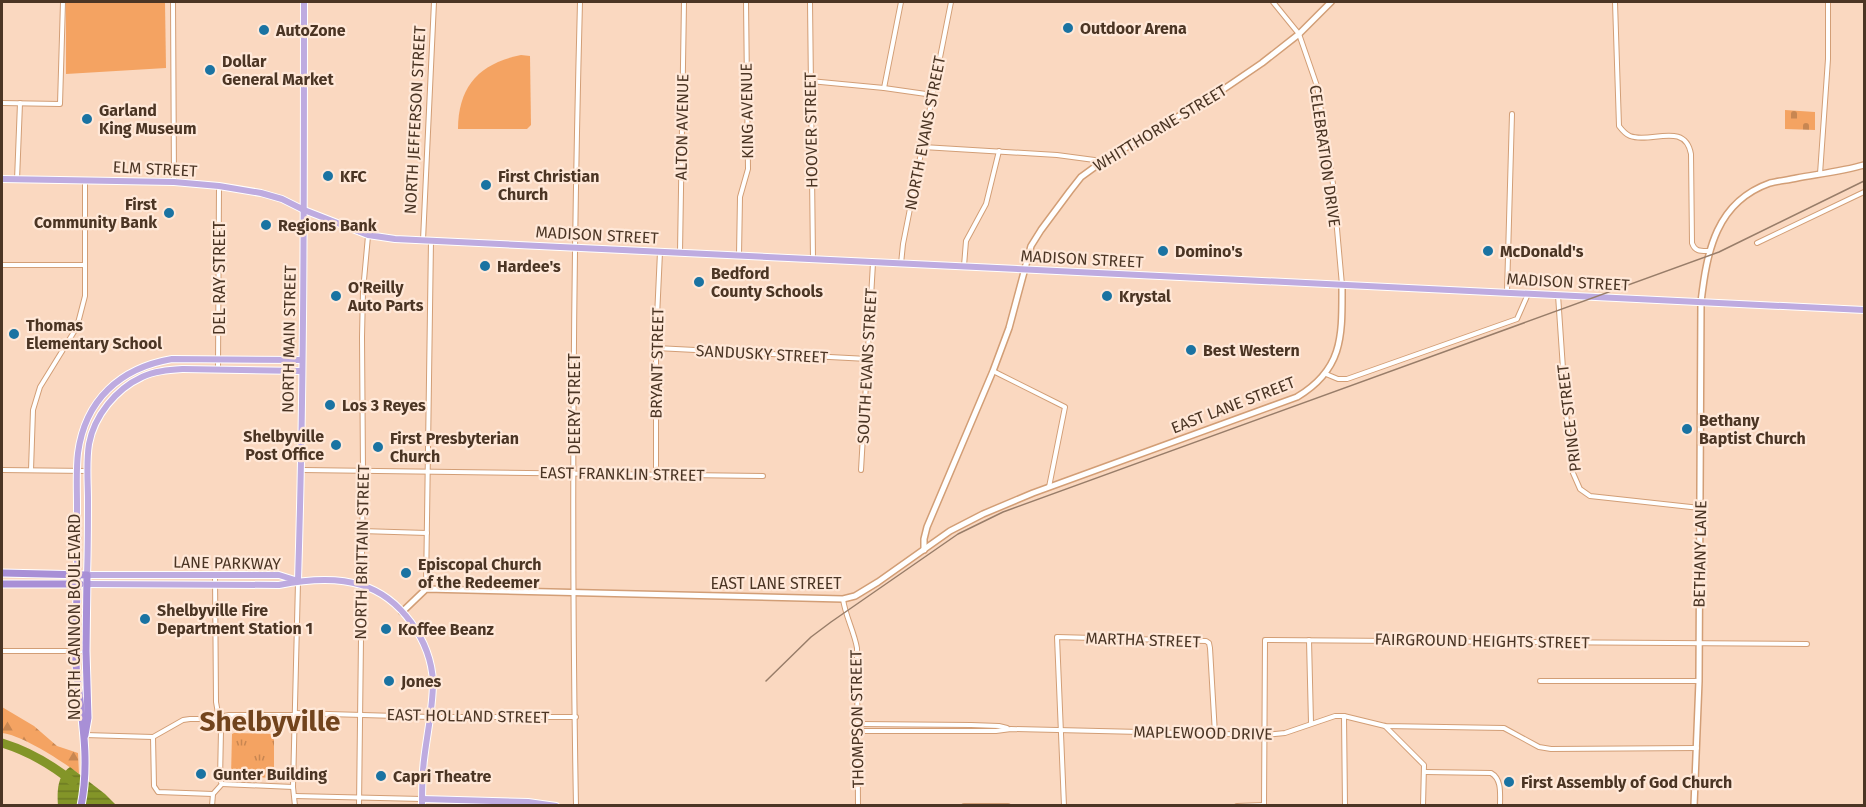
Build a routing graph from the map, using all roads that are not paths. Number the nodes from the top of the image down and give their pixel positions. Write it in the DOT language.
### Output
graph roads {
  1 [pos="63,2"];
  2 [pos="173,2"];
  3 [pos="304,2"];
  4 [pos="434,2"];
  5 [pos="580,2"];
  6 [pos="684,2"];
  7 [pos="746,2"];
  8 [pos="810,2"];
  9 [pos="901,2"];
  10 [pos="951,2"];
  11 [pos="1273,2"];
  12 [pos="1331,2"];
  13 [pos="1615,2"];
  14 [pos="1828,2"];
  15 [pos="1299,34"];
  16 [pos="810,81"];
  17 [pos="884,88"];
  18 [pos="933,95"];
  19 [pos="2,103"];
  20 [pos="20,103"];
  21 [pos="1512,114"];
  22 [pos="923,147"];
  23 [pos="999,151"];
  24 [pos="1103,161"];
  25 [pos="1864,165"];
  26 [pos="1820,174"];
  27 [pos="2,179"];
  28 [pos="17,180"];
  29 [pos="85,180"];
  30 [pos="174,182"];
  31 [pos="219,186"];
  32 [pos="1864,192"];
  33 [pos="304,210"];
  34 [pos="368,235"];
  35 [pos="423,240"];
  36 [pos="431,240"];
  37 [pos="1757,243"];
  38 [pos="574,247"];
  39 [pos="1710,251"];
  40 [pos="660,252"];
  41 [pos="680,253"];
  42 [pos="739,256"];
  43 [pos="813,259"];
  44 [pos="873,262"];
  45 [pos="902,264"];
  46 [pos="2,265"];
  47 [pos="85,265"];
  48 [pos="963,267"];
  49 [pos="1024,270"];
  50 [pos="1342,286"];
  51 [pos="1507,293"];
  52 [pos="1528,294"];
  53 [pos="1558,295"];
  54 [pos="1701,302"];
  55 [pos="1864,310"];
  56 [pos="656,348"];
  57 [pos="219,359"];
  58 [pos="868,359"];
  59 [pos="302,360"];
  60 [pos="218,370"];
  61 [pos="302,370"];
  62 [pos="993,371"];
  63 [pos="1326,374"];
  64 [pos="2,470"];
  65 [pos="31,470"];
  66 [pos="302,470"];
  67 [pos="861,470"];
  68 [pos="78,471"];
  69 [pos="88,471"];
  70 [pos="363,472"];
  71 [pos="428,472"];
  72 [pos="574,473"];
  73 [pos="656,475"];
  74 [pos="763,476"];
  75 [pos="1048,488"];
  76 [pos="1701,508"];
  77 [pos="361,531"];
  78 [pos="427,533"];
  79 [pos="924,550"];
  80 [pos="2,573"];
  81 [pos="77,574"];
  82 [pos="87,575"];
  83 [pos="148,575"];
  84 [pos="215,575"];
  85 [pos="298,581"];
  86 [pos="2,584"];
  87 [pos="77,584"];
  88 [pos="87,584"];
  89 [pos="147,585"];
  90 [pos="215,585"];
  91 [pos="361,585"];
  92 [pos="426,589"];
  93 [pos="572,594"];
  94 [pos="843,599"];
  95 [pos="402,612"];
  96 [pos="1309,640"];
  97 [pos="1699,643"];
  98 [pos="1808,644"];
  99 [pos="2,651"];
  100 [pos="86,651"];
  101 [pos="76,652"];
  102 [pos="1540,681"];
  103 [pos="1699,681"];
  104 [pos="295,714"];
  105 [pos="359,715"];
  106 [pos="218,716"];
  107 [pos="1344,716"];
  108 [pos="430,717"];
  109 [pos="576,717"];
  110 [pos="1311,723"];
  111 [pos="859,724"];
  112 [pos="1385,726"];
  113 [pos="1011,729"];
  114 [pos="1060,730"];
  115 [pos="858,731"];
  116 [pos="1215,734"];
  117 [pos="85,735"];
  118 [pos="1265,735"];
  119 [pos="153,737"];
  120 [pos="1697,748"];
  121 [pos="1425,772"];
  122 [pos="222,784"];
  123 [pos="293,787"];
  124 [pos="213,794"];
  125 [pos="295,796"];
  126 [pos="359,797"];
  127 [pos="422,802"];
  128 [pos="548,805"];
  129 [pos="1264,805"];
  130 [pos="81,806"];
  131 [pos="212,806"];
  132 [pos="295,806"];
  133 [pos="359,806"];
  134 [pos="556,806"];
  135 [pos="576,806"];
  136 [pos="858,806"];
  137 [pos="964,806"];
  138 [pos="1008,806"];
  139 [pos="1064,806"];
  140 [pos="1237,806"];
  141 [pos="1345,806"];
  142 [pos="1423,806"];
  143 [pos="1500,806"];
  144 [pos="1694,806"];
  1 -- 20 [label="street"];
  2 -- 30 [label="street"];
  3 -- 33 [label="main road, NORTH MAIN STREET"];
  4 -- 35 [label="street, NORTH JEFFERSON STREET"];
  5 -- 38 [label="street, DEERY STREET"];
  6 -- 41 [label="street, ALTON AVENUE"];
  7 -- 42 [label="street, KING AVENUE"];
  8 -- 16 [label="street, HOOVER STREET"];
  9 -- 17 [label="street"];
  10 -- 18 [label="street, NORTH EVANS STREET"];
  11 -- 15 [label="street, CELEBRATION DRIVE"];
  12 -- 15 [label="street, WHITTHORNE STREET"];
  13 -- 39 [label="street"];
  14 -- 26 [label="street"];
  15 -- 24 [label="street, WHITTHORNE STREET"];
  15 -- 50 [label="street, CELEBRATION DRIVE"];
  16 -- 17 [label="street"];
  16 -- 43 [label="street, HOOVER STREET"];
  17 -- 18 [label="street"];
  18 -- 22 [label="street, NORTH EVANS STREET"];
  19 -- 20 [label="street"];
  20 -- 28 [label="street"];
  21 -- 51 [label="street"];
  22 -- 23 [label="street"];
  22 -- 45 [label="street, NORTH EVANS STREET"];
  23 -- 24 [label="street"];
  23 -- 48 [label="street"];
  24 -- 49 [label="street, WHITTHORNE STREET"];
  25 -- 26 [label="street"];
  26 -- 39 [label="street"];
  27 -- 28 [label="main road, ELM STREET"];
  28 -- 29 [label="main road, ELM STREET"];
  29 -- 30 [label="main road, ELM STREET"];
  29 -- 47 [label="street"];
  30 -- 31 [label="main road, ELM STREET"];
  31 -- 33 [label="main road, ELM STREET"];
  31 -- 57 [label="street, DEL RAY STREET"];
  32 -- 37 [label="street"];
  33 -- 34 [label="main road, MADISON STREET"];
  33 -- 59 [label="main road, NORTH MAIN STREET"];
  34 -- 35 [label="main road, MADISON STREET"];
  34 -- 70 [label="street, NORTH BRITTAIN STREET"];
  35 -- 36 [label="main road, MADISON STREET"];
  36 -- 38 [label="main road, MADISON STREET"];
  36 -- 71 [label="street"];
  38 -- 40 [label="main road, MADISON STREET"];
  38 -- 72 [label="street, DEERY STREET"];
  39 -- 54 [label="street"];
  40 -- 41 [label="main road, MADISON STREET"];
  40 -- 56 [label="street, BRYANT STREET"];
  41 -- 42 [label="main road, MADISON STREET"];
  42 -- 43 [label="main road, MADISON STREET"];
  43 -- 44 [label="main road, MADISON STREET"];
  44 -- 45 [label="main road, MADISON STREET"];
  44 -- 58 [label="street, SOUTH EVANS STREET"];
  45 -- 48 [label="main road, MADISON STREET"];
  46 -- 47 [label="street"];
  47 -- 65 [label="street"];
  48 -- 49 [label="main road, MADISON STREET"];
  49 -- 50 [label="main road, MADISON STREET"];
  49 -- 62 [label="street, WHITTHORNE STREET"];
  50 -- 51 [label="main road, MADISON STREET"];
  50 -- 63 [label="street, EAST LANE STREET"];
  51 -- 52 [label="main road, MADISON STREET"];
  52 -- 53 [label="main road, MADISON STREET"];
  52 -- 63 [label="street"];
  53 -- 54 [label="main road, MADISON STREET"];
  53 -- 76 [label="street, PRINCE STREET"];
  54 -- 55 [label="main road, MADISON STREET"];
  54 -- 76 [label="street, BETHANY LANE"];
  56 -- 58 [label="street, SANDUSKY STREET"];
  56 -- 73 [label="street, BRYANT STREET"];
  57 -- 59 [label="main road, NORTH CANNON BOULEVARD"];
  57 -- 60 [label="street, DEL RAY STREET"];
  57 -- 68 [label="main road, NORTH CANNON BOULEVARD"];
  58 -- 67 [label="street, SOUTH EVANS STREET"];
  59 -- 61 [label="main road, NORTH MAIN STREET"];
  60 -- 61 [label="main road, NORTH CANNON BOULEVARD"];
  60 -- 69 [label="main road, NORTH CANNON BOULEVARD"];
  61 -- 66 [label="main road, NORTH MAIN STREET"];
  62 -- 75 [label="street"];
  62 -- 79 [label="street, WHITTHORNE STREET"];
  63 -- 75 [label="street, EAST LANE STREET"];
  64 -- 65 [label="street"];
  65 -- 68 [label="street"];
  66 -- 70 [label="street, EAST FRANKLIN STREET"];
  66 -- 85 [label="main road, NORTH MAIN STREET"];
  68 -- 69 [label="street"];
  68 -- 81 [label="main road, NORTH CANNON BOULEVARD"];
  69 -- 82 [label="main road, NORTH CANNON BOULEVARD"];
  70 -- 71 [label="street, EAST FRANKLIN STREET"];
  70 -- 77 [label="street, NORTH BRITTAIN STREET"];
  71 -- 72 [label="street, EAST FRANKLIN STREET"];
  71 -- 78 [label="street"];
  72 -- 73 [label="street, EAST FRANKLIN STREET"];
  72 -- 93 [label="street, DEERY STREET"];
  73 -- 74 [label="street, EAST FRANKLIN STREET"];
  75 -- 79 [label="street, EAST LANE STREET"];
  76 -- 97 [label="street, BETHANY LANE"];
  77 -- 78 [label="street"];
  77 -- 91 [label="street, NORTH BRITTAIN STREET"];
  78 -- 92 [label="street"];
  79 -- 94 [label="street, EAST LANE STREET"];
  80 -- 81 [label="highway, LANE PARKWAY"];
  81 -- 82 [label="highway, LANE PARKWAY"];
  81 -- 87 [label="highway, NORTH CANNON BOULEVARD"];
  82 -- 83 [label="main road, LANE PARKWAY"];
  82 -- 88 [label="highway, NORTH CANNON BOULEVARD"];
  83 -- 84 [label="main road, LANE PARKWAY"];
  83 -- 89 [label="street"];
  84 -- 85 [label="main road, LANE PARKWAY"];
  84 -- 90 [label="street"];
  85 -- 90 [label="main road, LANE PARKWAY"];
  85 -- 91 [label="main road"];
  85 -- 104 [label="street, NORTH MAIN STREET"];
  86 -- 87 [label="highway, LANE PARKWAY"];
  87 -- 88 [label="highway, LANE PARKWAY"];
  87 -- 101 [label="highway, NORTH CANNON BOULEVARD"];
  88 -- 89 [label="main road, LANE PARKWAY"];
  88 -- 100 [label="highway, NORTH CANNON BOULEVARD"];
  89 -- 90 [label="main road, LANE PARKWAY"];
  90 -- 106 [label="street"];
  91 -- 95 [label="main road"];
  91 -- 105 [label="street, NORTH BRITTAIN STREET"];
  92 -- 93 [label="street, EAST LANE STREET"];
  92 -- 95 [label="street"];
  93 -- 94 [label="street, EAST LANE STREET"];
  93 -- 109 [label="street, DEERY STREET"];
  94 -- 111 [label="street, THOMPSON STREET"];
  95 -- 108 [label="main road"];
  96 -- 97 [label="street, FAIRGROUND HEIGHTS STREET"];
  96 -- 110 [label="street"];
  96 -- 118 [label="street, FAIRGROUND HEIGHTS STREET"];
  97 -- 98 [label="street, FAIRGROUND HEIGHTS STREET"];
  97 -- 103 [label="street, BETHANY LANE"];
  99 -- 101 [label="street"];
  100 -- 101 [label="street"];
  100 -- 117 [label="highway, NORTH CANNON BOULEVARD"];
  101 -- 117 [label="highway, NORTH CANNON BOULEVARD"];
  102 -- 103 [label="street"];
  103 -- 120 [label="street, BETHANY LANE"];
  104 -- 105 [label="street, EAST HOLLAND STREET"];
  104 -- 106 [label="street, EAST HOLLAND STREET"];
  104 -- 123 [label="street, NORTH MAIN STREET"];
  105 -- 108 [label="street, EAST HOLLAND STREET"];
  105 -- 126 [label="street, NORTH BRITTAIN STREET"];
  106 -- 119 [label="street, EAST HOLLAND STREET"];
  106 -- 122 [label="street"];
  107 -- 110 [label="street, MAPLEWOOD DRIVE"];
  107 -- 112 [label="street, MAPLEWOOD DRIVE"];
  107 -- 141 [label="street"];
  108 -- 109 [label="street, EAST HOLLAND STREET"];
  108 -- 127 [label="main road"];
  109 -- 135 [label="street, DEERY STREET"];
  110 -- 118 [label="street, MAPLEWOOD DRIVE"];
  111 -- 113 [label="street"];
  111 -- 115 [label="street, THOMPSON STREET"];
  112 -- 120 [label="street, MAPLEWOOD DRIVE"];
  112 -- 121 [label="street"];
  113 -- 114 [label="street, MAPLEWOOD DRIVE"];
  113 -- 115 [label="street"];
  114 -- 116 [label="street, MAPLEWOOD DRIVE"];
  114 -- 116 [label="street, MARTHA STREET"];
  114 -- 139 [label="street"];
  115 -- 136 [label="street, THOMPSON STREET"];
  116 -- 118 [label="street, MAPLEWOOD DRIVE"];
  117 -- 119 [label="street"];
  117 -- 130 [label="highway"];
  118 -- 129 [label="street"];
  119 -- 124 [label="street"];
  120 -- 144 [label="street, BETHANY LANE"];
  121 -- 142 [label="street"];
  121 -- 143 [label="street"];
  122 -- 123 [label="street"];
  122 -- 124 [label="street"];
  123 -- 125 [label="street, NORTH MAIN STREET"];
  124 -- 131 [label="street"];
  125 -- 126 [label="street"];
  125 -- 132 [label="street, NORTH MAIN STREET"];
  126 -- 127 [label="street"];
  126 -- 133 [label="street, NORTH BRITTAIN STREET"];
  127 -- 128 [label="main road"];
  128 -- 134 [label="main road"];
  129 -- 140 [label="street"];
  137 -- 138 [label="street"];
}
